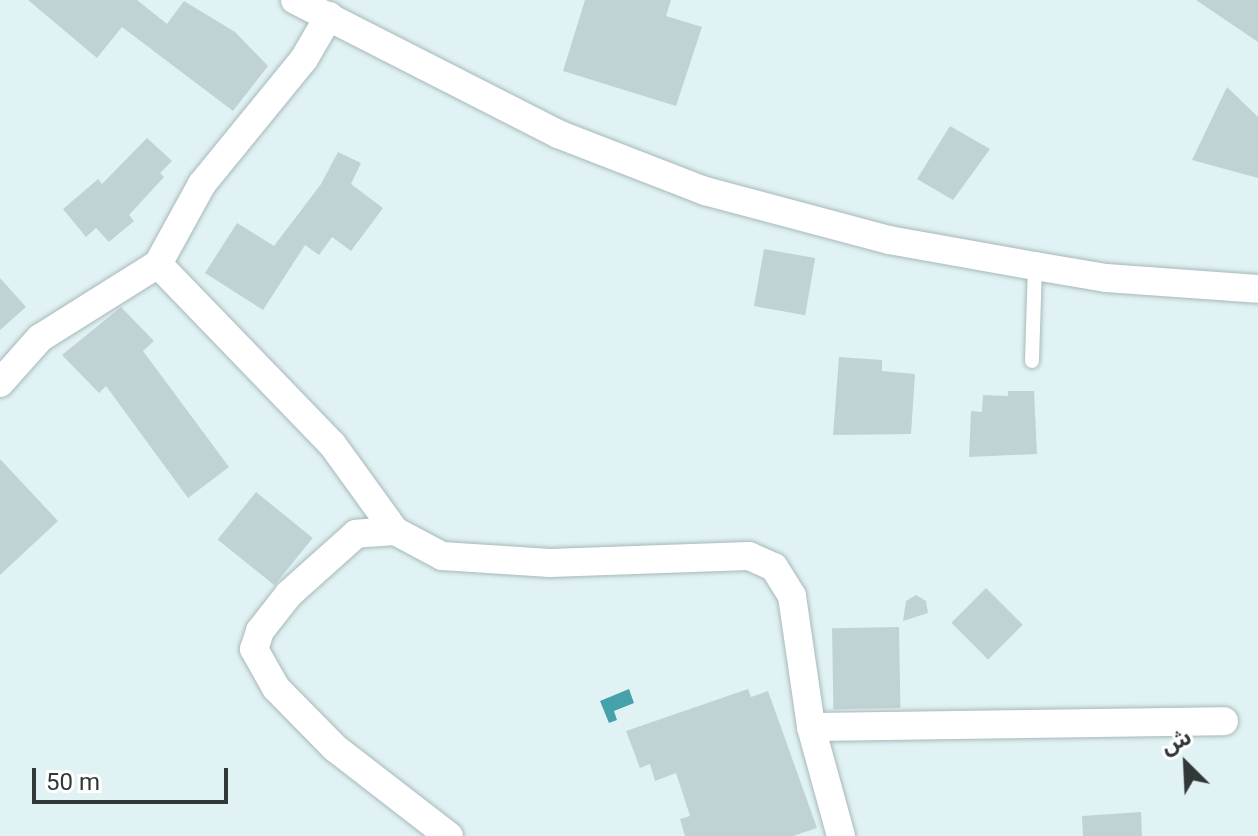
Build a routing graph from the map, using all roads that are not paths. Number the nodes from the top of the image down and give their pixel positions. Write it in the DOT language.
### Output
graph roads {
  1 [pos="295,0"];
  2 [pos="329,16"];
  3 [pos="158,264"];
  4 [pos="1035,266"];
  5 [pos="1258,289"];
  6 [pos="1032,361"];
  7 [pos="0,383"];
  8 [pos="395,531"];
  9 [pos="1224,721"];
  10 [pos="811,727"];
  11 [pos="449,836"];
  12 [pos="841,836"];
  1 -- 2 [label="street"];
  2 -- 3 [label="street"];
  2 -- 4 [label="street"];
  3 -- 7 [label="street"];
  3 -- 8 [label="street"];
  4 -- 5 [label="street"];
  4 -- 6 [label="lane"];
  8 -- 10 [label="street"];
  8 -- 11 [label="street"];
  9 -- 10 [label="street"];
  10 -- 12 [label="street"];
}
